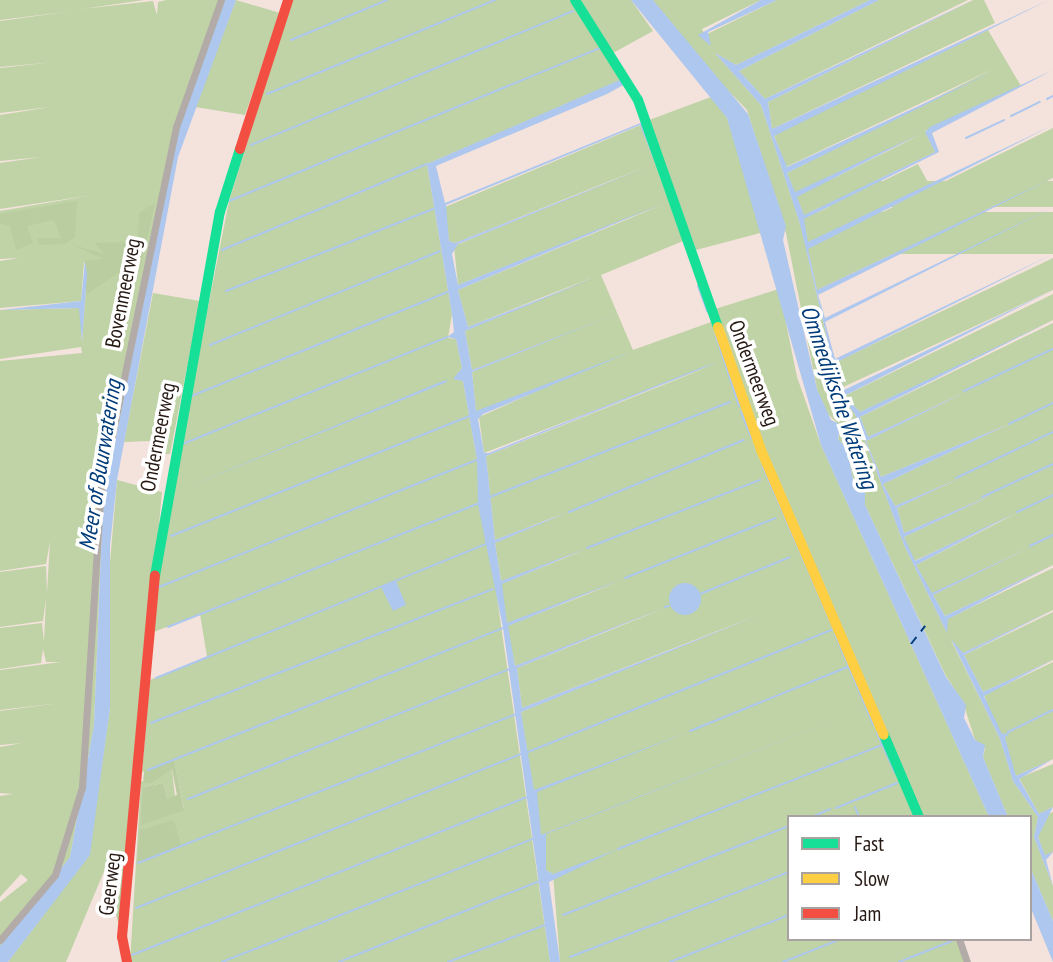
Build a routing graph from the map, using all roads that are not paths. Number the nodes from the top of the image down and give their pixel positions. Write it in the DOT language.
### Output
graph roads {
  1 [pos="221,0"];
  2 [pos="288,0"];
  3 [pos="575,0"];
  4 [pos="137,810"];
  5 [pos="918,815"];
  6 [pos="0,940"];
  7 [pos="960,941"];
  8 [pos="127,962"];
  9 [pos="967,962"];
  1 -- 6 [label="street, Bovenmeerweg"];
  2 -- 4 [label="street, Ondermeerweg"];
  3 -- 5 [label="street, Ondermeerweg"];
  4 -- 8 [label="street, Geerweg"];
  7 -- 9 [label="street"];
}
